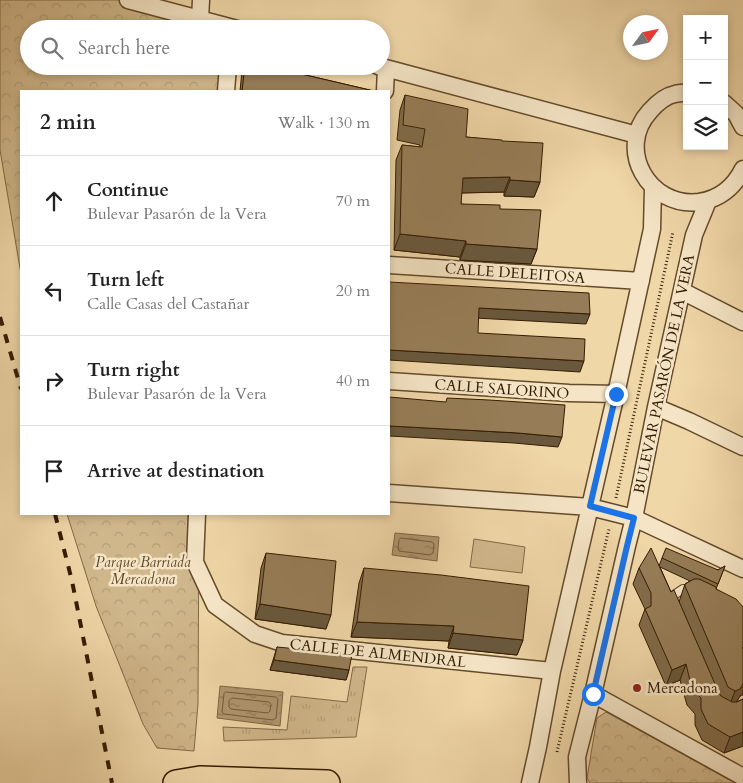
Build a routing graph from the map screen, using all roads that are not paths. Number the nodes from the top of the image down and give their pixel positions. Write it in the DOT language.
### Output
graph roads {
  1 [pos="128,0"];
  2 [pos="201,0"];
  3 [pos="200,19"];
  4 [pos="204,20"];
  5 [pos="390,69"];
  6 [pos="227,75"];
  7 [pos="383,75"];
  8 [pos="226,90"];
  9 [pos="385,90"];
  10 [pos="683,93"];
  11 [pos="726,105"];
  12 [pos="743,128"];
  13 [pos="637,135"];
  14 [pos="743,169"];
  15 [pos="653,188"];
  16 [pos="708,201"];
  17 [pos="390,265"];
  18 [pos="641,281"];
  19 [pos="682,291"];
  20 [pos="743,322"];
  21 [pos="390,381"];
  22 [pos="616,394"];
  23 [pos="656,407"];
  24 [pos="743,448"];
  25 [pos="390,494"];
  26 [pos="590,506"];
  27 [pos="197,515"];
  28 [pos="634,518"];
  29 [pos="743,570"];
  30 [pos="703,594"];
  31 [pos="677,612"];
  32 [pos="552,671"];
  33 [pos="593,694"];
  34 [pos="743,777"];
  35 [pos="176,783"];
  36 [pos="327,783"];
  37 [pos="530,783"];
  38 [pos="578,783"];
  1 -- 3 [label="street"];
  2 -- 3 [label="street"];
  3 -- 4 [label="street"];
  5 -- 13 [label="street"];
  6 -- 8 [label="street"];
  7 -- 9 [label="street"];
  10 -- 13 [label="street"];
  11 -- 12 [label="street"];
  13 -- 15 [label="street"];
  14 -- 16 [label="street"];
  15 -- 16 [label="street"];
  15 -- 18 [label="street"];
  16 -- 19 [label="street, BULEVAR PASARÓN DE LA VERA"];
  17 -- 18 [label="street, CALLE DELEITOSA"];
  18 -- 22 [label="street"];
  19 -- 20 [label="street"];
  19 -- 23 [label="street, BULEVAR PASARÓN DE LA VERA"];
  21 -- 22 [label="street, CALLE SALORINO"];
  22 -- 26 [label="street"];
  23 -- 24 [label="street"];
  23 -- 28 [label="street, BULEVAR PASARÓN DE LA VERA"];
  25 -- 26 [label="street"];
  26 -- 28 [label="street"];
  26 -- 32 [label="street"];
  27 -- 32 [label="street, CALLE DE ALMENDRAL"];
  28 -- 29 [label="street"];
  28 -- 33 [label="street, BULEVAR PASARÓN DE LA VERA"];
  30 -- 31 [label="lane"];
  32 -- 37 [label="street"];
  33 -- 34 [label="street"];
  33 -- 38 [label="street, BULEVAR PASARÓN DE LA VERA"];
  35 -- 36 [label="main road"];
}
